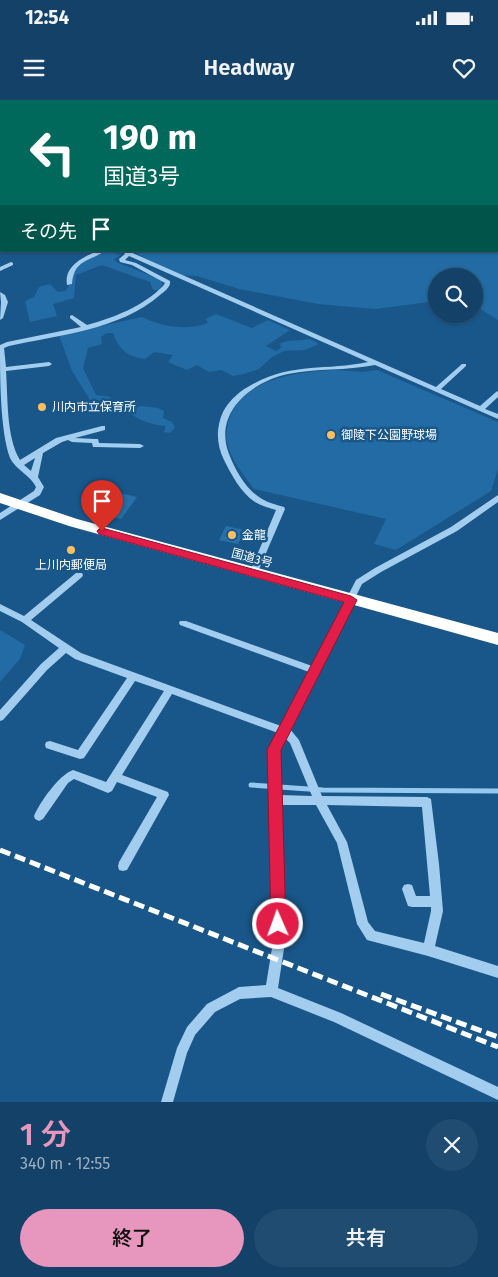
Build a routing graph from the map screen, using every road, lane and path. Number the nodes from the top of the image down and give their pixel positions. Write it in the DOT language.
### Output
graph roads {
  1 [pos="254,100"];
  2 [pos="264,100"];
  3 [pos="100,252"];
  4 [pos="125,253"];
  5 [pos="11,264"];
  6 [pos="0,269"];
  7 [pos="69,284"];
  8 [pos="0,294"];
  9 [pos="72,316"];
  10 [pos="0,318"];
  11 [pos="85,327"];
  12 [pos="1,346"];
  13 [pos="374,363"];
  14 [pos="49,364"];
  15 [pos="464,365"];
  16 [pos="3,369"];
  17 [pos="436,390"];
  18 [pos="498,393"];
  19 [pos="498,407"];
  20 [pos="481,409"];
  21 [pos="494,415"];
  22 [pos="102,428"];
  23 [pos="62,439"];
  24 [pos="140,446"];
  25 [pos="40,452"];
  26 [pos="19,464"];
  27 [pos="34,476"];
  28 [pos="0,498"];
  29 [pos="498,498"];
  30 [pos="17,505"];
  31 [pos="0,517"];
  32 [pos="253,574"];
  33 [pos="79,575"];
  34 [pos="351,600"];
  35 [pos="0,606"];
  36 [pos="24,620"];
  37 [pos="183,623"];
  38 [pos="498,640"];
  39 [pos="66,647"];
  40 [pos="315,671"];
  41 [pos="133,676"];
  42 [pos="170,690"];
  43 [pos="0,717"];
  44 [pos="285,731"];
  45 [pos="50,745"];
  46 [pos="115,777"];
  47 [pos="274,790"];
  48 [pos="318,800"];
  49 [pos="39,816"];
  50 [pos="123,866"];
  51 [pos="408,889"];
  52 [pos="436,901"];
  53 [pos="428,950"];
  54 [pos="498,972"];
  55 [pos="271,991"];
  56 [pos="498,1094"];
  57 [pos="167,1102"];
  1 -- 2 [label="street"];
  3 -- 7 [label="street"];
  4 -- 11 [label="street"];
  4 -- 13 [label="street"];
  5 -- 6 [label="street"];
  8 -- 10 [label="street"];
  9 -- 11 [label="street"];
  11 -- 12 [label="street"];
  12 -- 16 [label="street"];
  13 -- 17 [label="street"];
  13 -- 32 [label="street"];
  14 -- 16 [label="street"];
  15 -- 17 [label="street"];
  16 -- 26 [label="street"];
  17 -- 20 [label="street"];
  18 -- 20 [label="street"];
  19 -- 21 [label="street"];
  20 -- 21 [label="street"];
  22 -- 23 [label="street"];
  23 -- 24 [label="street"];
  23 -- 25 [label="street"];
  25 -- 26 [label="street"];
  25 -- 27 [label="street"];
  26 -- 27 [label="street"];
  27 -- 30 [label="street"];
  28 -- 30 [label="highway, 国道3号"];
  29 -- 34 [label="street"];
  30 -- 31 [label="street"];
  30 -- 32 [label="highway, 国道3号"];
  32 -- 34 [label="highway, 国道3号"];
  33 -- 36 [label="street"];
  34 -- 38 [label="highway, 国道3号"];
  34 -- 40 [label="street"];
  35 -- 36 [label="street"];
  36 -- 39 [label="street"];
  37 -- 40 [label="street"];
  39 -- 41 [label="street"];
  39 -- 43 [label="street"];
  40 -- 44 [label="street"];
  41 -- 42 [label="street"];
  41 -- 45 [label="street"];
  42 -- 44 [label="street"];
  42 -- 46 [label="street"];
  44 -- 47 [label="street"];
  44 -- 48 [label="street"];
  46 -- 49 [label="street"];
  46 -- 50 [label="street"];
  47 -- 48 [label="street"];
  47 -- 55 [label="street"];
  48 -- 52 [label="street"];
  48 -- 53 [label="street"];
  51 -- 52 [label="street"];
  52 -- 53 [label="street"];
  53 -- 54 [label="street"];
  55 -- 56 [label="street"];
  55 -- 57 [label="street"];
}
